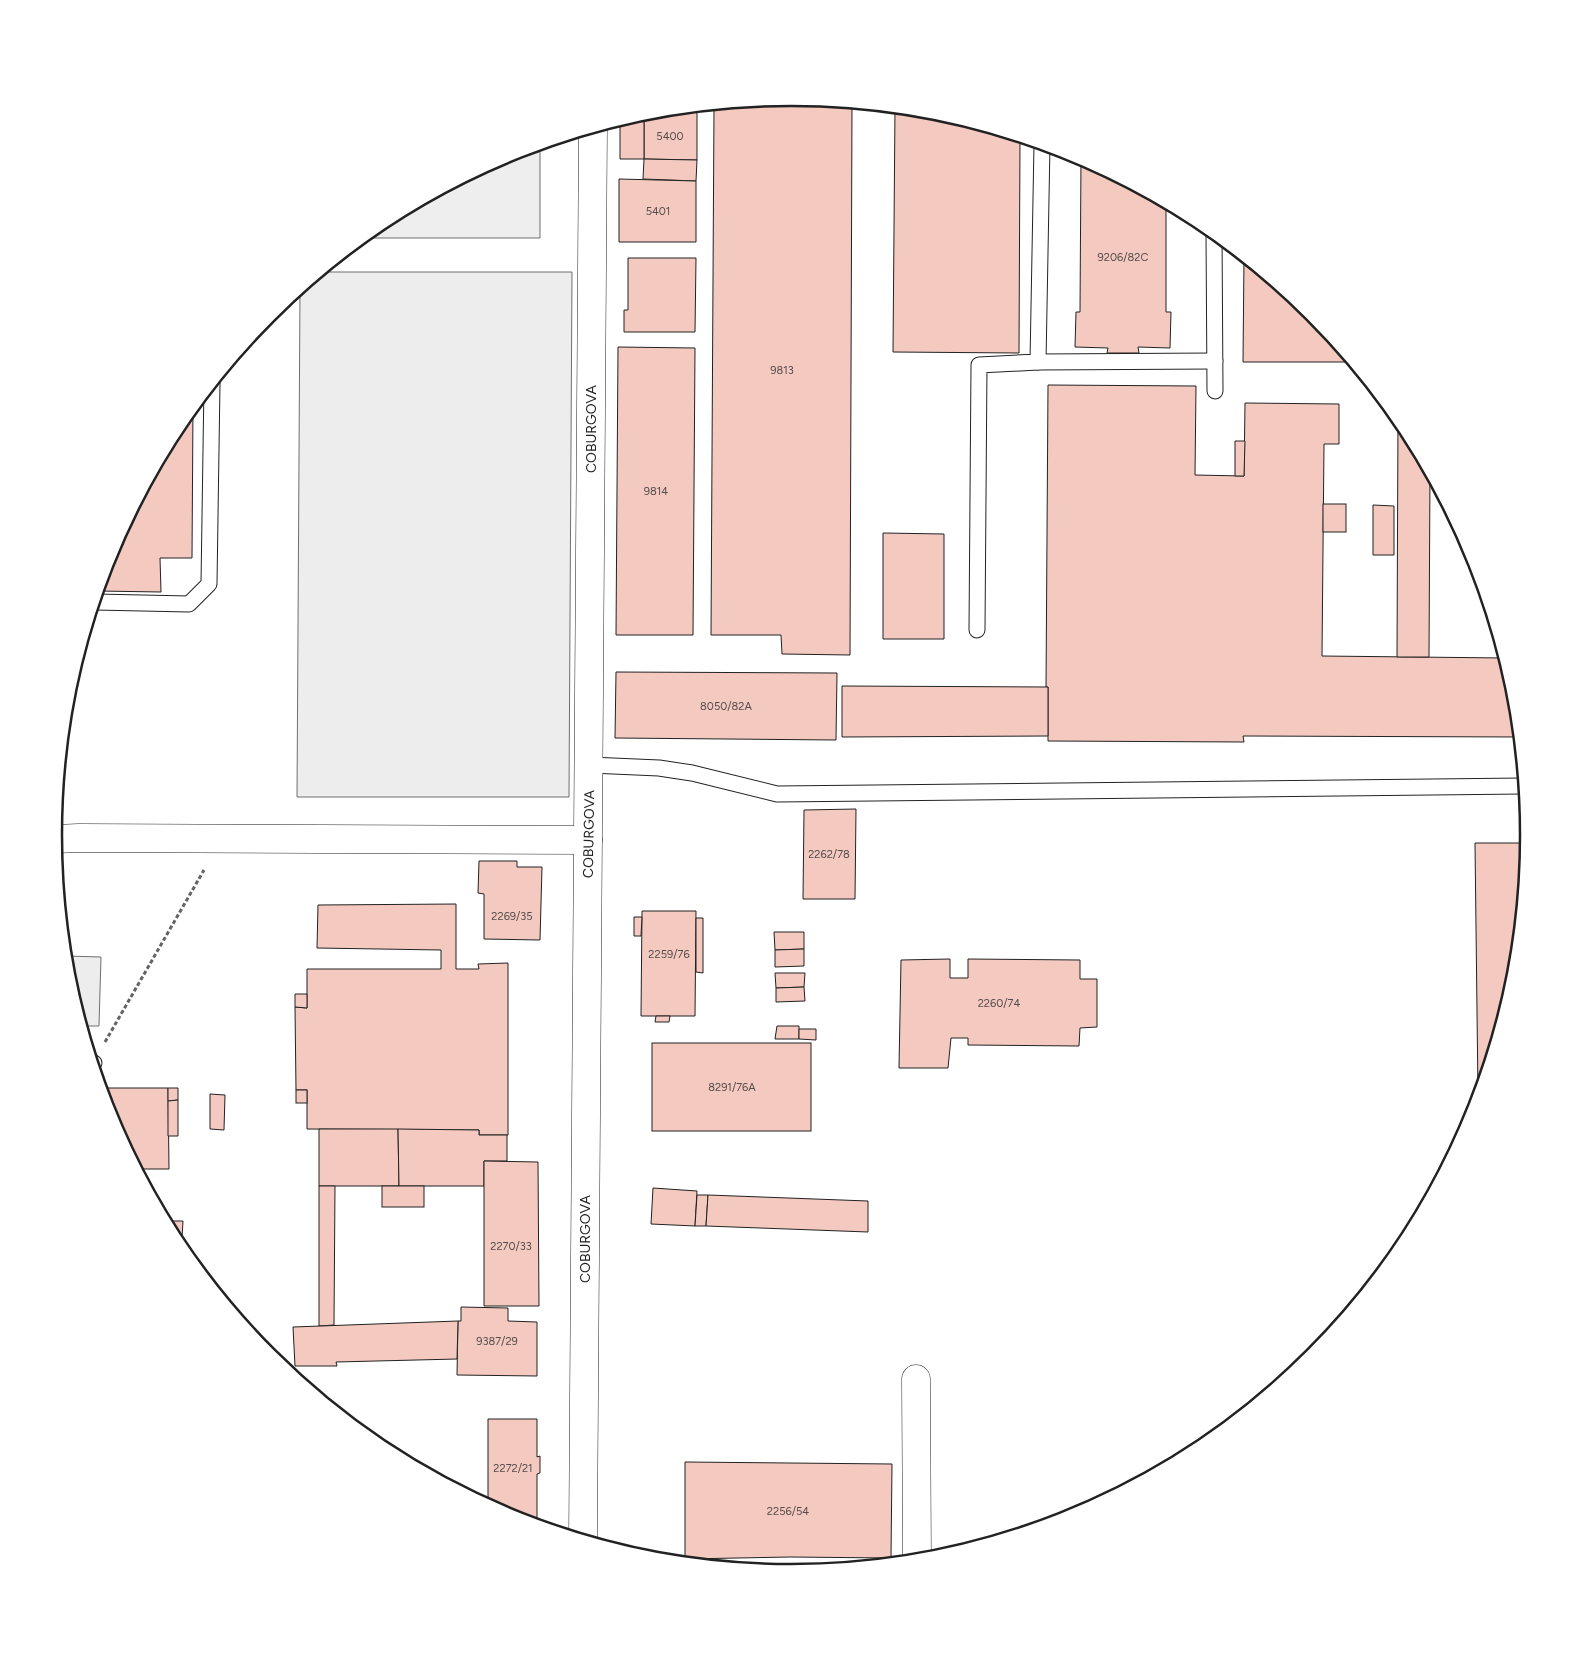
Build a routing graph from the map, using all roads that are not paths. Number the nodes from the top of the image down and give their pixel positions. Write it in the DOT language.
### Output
graph roads {
  1 [pos="593,134"];
  2 [pos="1042,151"];
  3 [pos="1214,242"];
  4 [pos="1215,361"];
  5 [pos="1038,362"];
  6 [pos="1215,391"];
  7 [pos="212,393"];
  8 [pos="101,602"];
  9 [pos="977,630"];
  10 [pos="590,765"];
  11 [pos="1519,786"];
  12 [pos="62,839"];
  13 [pos="588,840"];
  14 [pos="916,1380"];
  15 [pos="584,1533"];
  16 [pos="917,1553"];
  1 -- 10 [label="street, COBURGOVA"];
  2 -- 5 [label="lane"];
  3 -- 4 [label="lane"];
  4 -- 5 [label="lane"];
  4 -- 6 [label="lane"];
  5 -- 9 [label="lane"];
  7 -- 8 [label="lane"];
  10 -- 11 [label="lane"];
  10 -- 13 [label="street, COBURGOVA"];
  12 -- 13 [label="street"];
  13 -- 15 [label="street, COBURGOVA"];
  14 -- 16 [label="street"];
}
